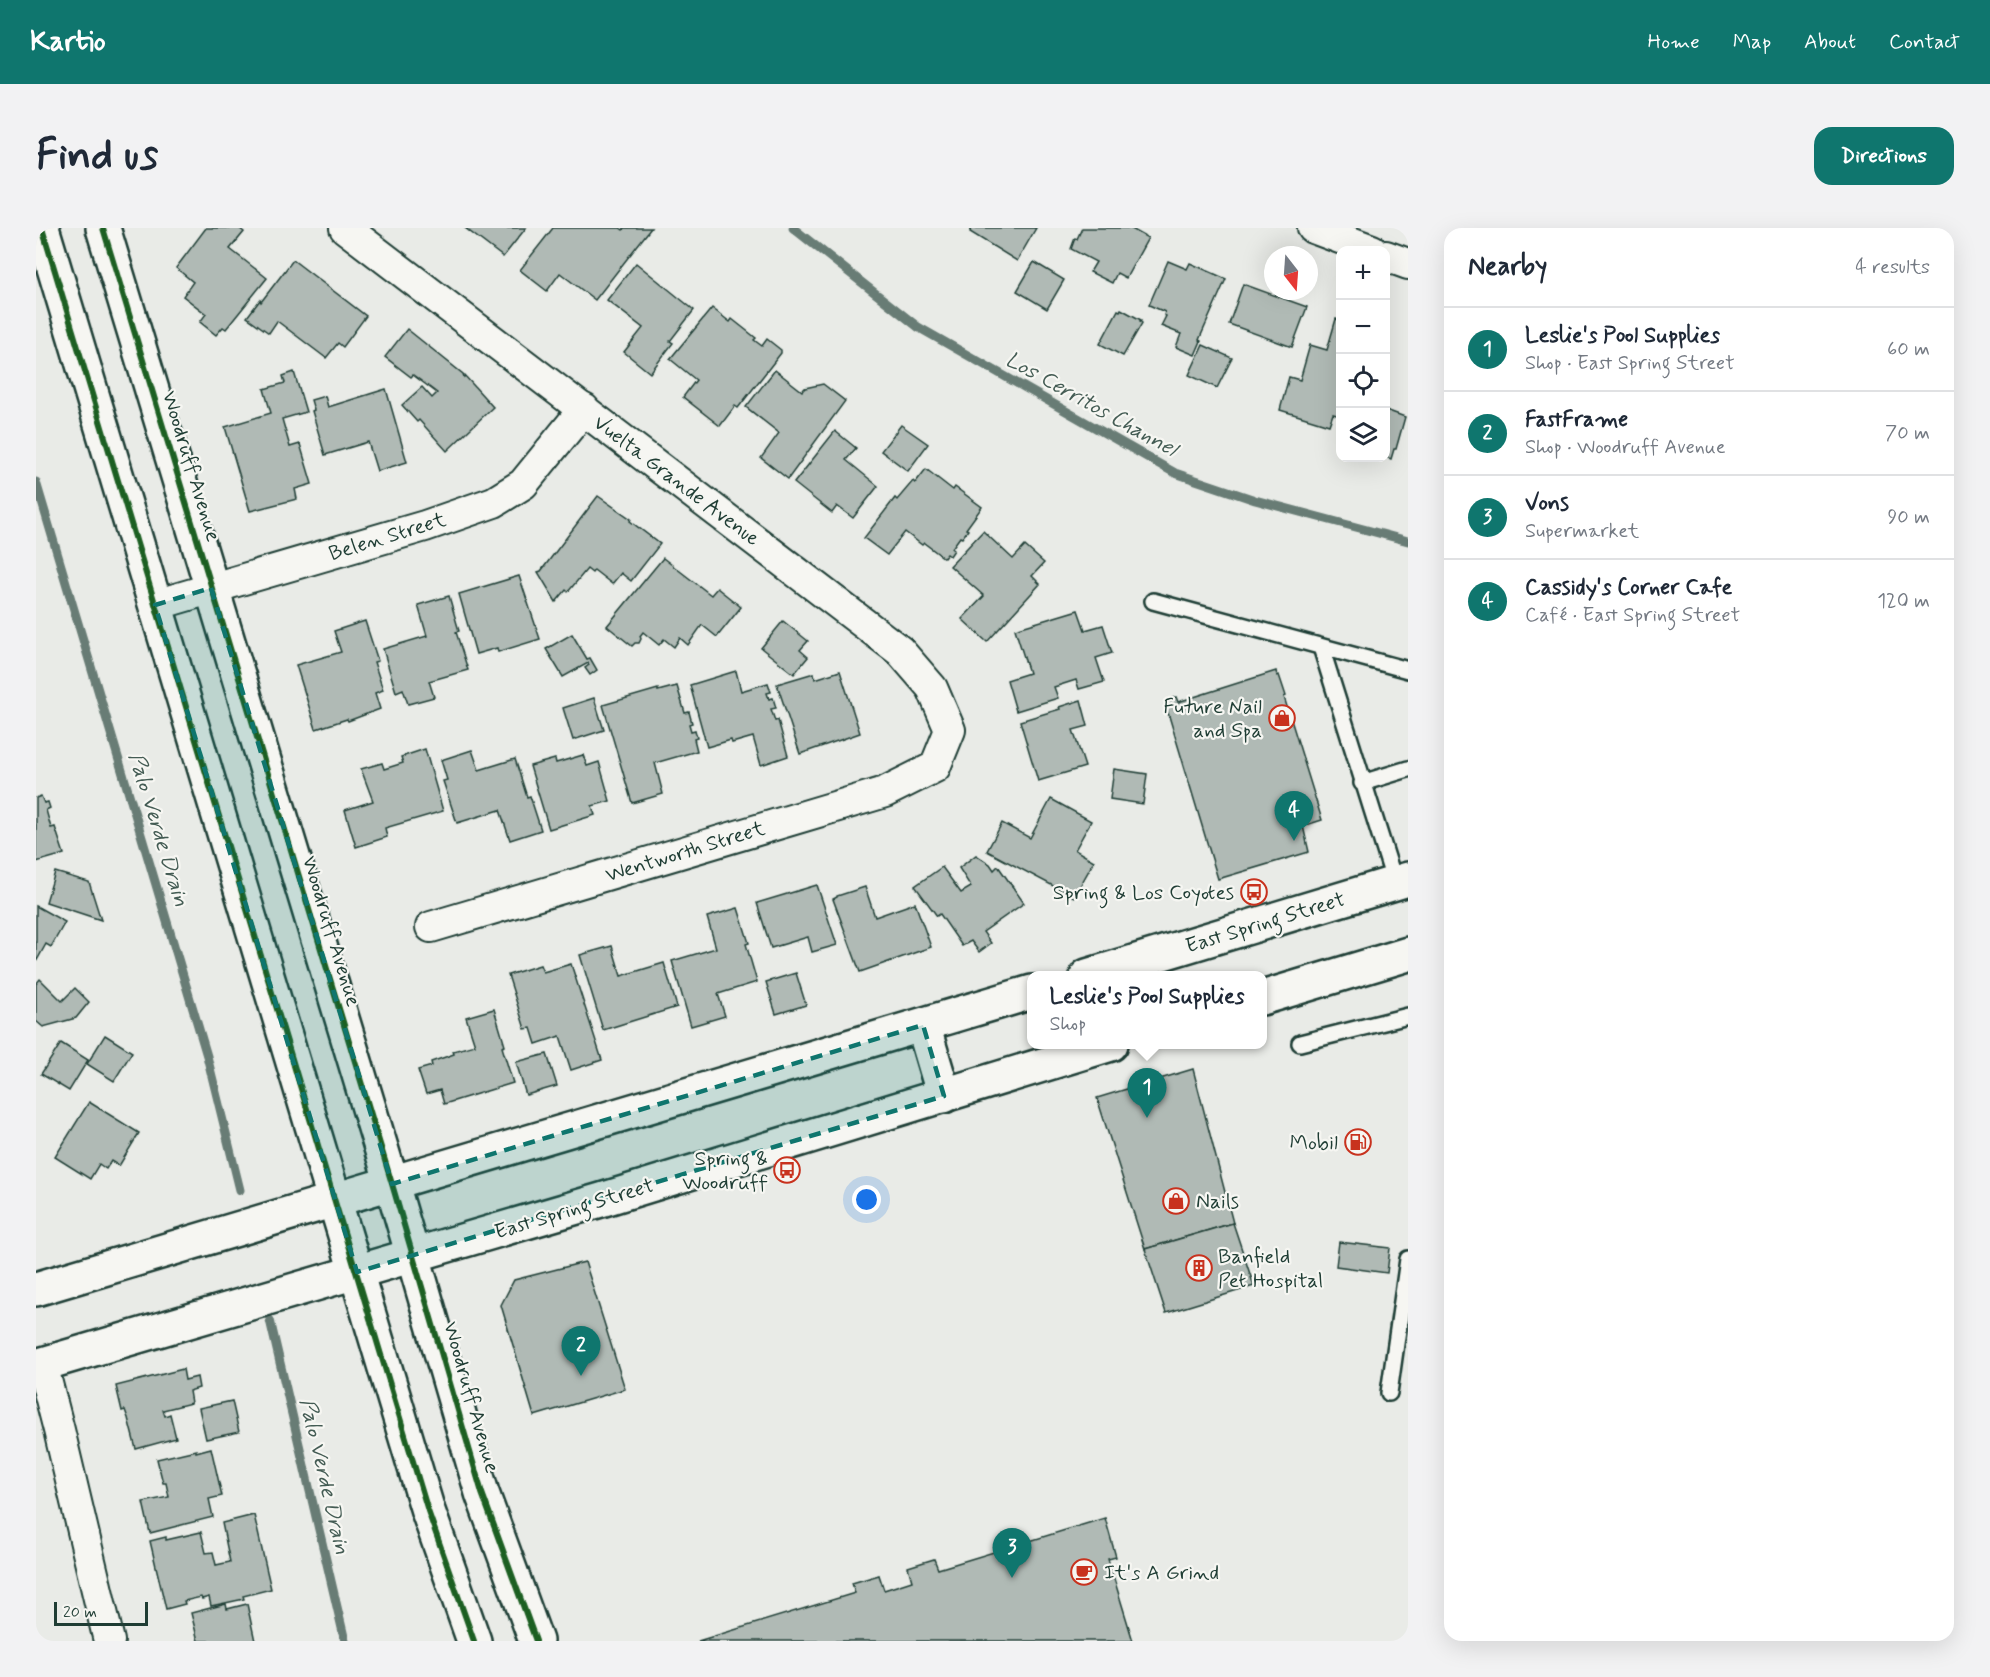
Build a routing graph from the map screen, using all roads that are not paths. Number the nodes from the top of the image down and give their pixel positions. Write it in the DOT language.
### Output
graph roads {
  1 [pos="42,228"];
  2 [pos="103,228"];
  3 [pos="345,228"];
  4 [pos="1313,228"];
  5 [pos="1361,246"];
  6 [pos="1390,257"];
  7 [pos="1408,264"];
  8 [pos="584,409"];
  9 [pos="211,588"];
  10 [pos="1153,601"];
  11 [pos="154,605"];
  12 [pos="1322,647"];
  13 [pos="1408,670"];
  14 [pos="935,766"];
  15 [pos="1408,770"];
  16 [pos="1362,783"];
  17 [pos="1401,881"];
  18 [pos="431,927"];
  19 [pos="1408,954"];
  20 [pos="1100,971"];
  21 [pos="1027,994"];
  22 [pos="1267,997"];
  23 [pos="1408,1016"];
  24 [pos="923,1025"];
  25 [pos="1300,1043"];
  26 [pos="1095,1049"];
  27 [pos="944,1096"];
  28 [pos="392,1184"];
  29 [pos="334,1203"];
  30 [pos="414,1255"];
  31 [pos="1408,1259"];
  32 [pos="357,1272"];
  33 [pos="36,1289"];
  34 [pos="39,1365"];
  35 [pos="1389,1393"];
  36 [pos="46,1417"];
  37 [pos="109,1641"];
  38 [pos="474,1641"];
  39 [pos="536,1641"];
  1 -- 11 [label="main road"];
  2 -- 9 [label="main road, Woodruff Avenue"];
  3 -- 8 [label="street, Vuelta Grande Avenue"];
  4 -- 5 [label="street"];
  6 -- 7 [label="street"];
  8 -- 9 [label="street, Belen Street"];
  8 -- 14 [label="street, Vuelta Grande Avenue"];
  9 -- 11 [label="street, Belen Street"];
  9 -- 28 [label="main road, Woodruff Avenue"];
  10 -- 12 [label="lane"];
  11 -- 29 [label="main road"];
  12 -- 13 [label="lane"];
  12 -- 16 [label="lane"];
  14 -- 18 [label="street, Wentworth Street"];
  15 -- 16 [label="lane"];
  16 -- 17 [label="lane"];
  17 -- 20 [label="main road, East Spring Street"];
  19 -- 22 [label="main road"];
  21 -- 24 [label="main road"];
  23 -- 25 [label="lane"];
  24 -- 27 [label="main road"];
  24 -- 28 [label="main road"];
  26 -- 27 [label="main road, East Spring Street"];
  27 -- 30 [label="main road, East Spring Street"];
  28 -- 29 [label="main road"];
  28 -- 30 [label="main road, Woodruff Avenue"];
  29 -- 32 [label="main road"];
  29 -- 33 [label="main road"];
  30 -- 32 [label="main road, East Spring Street"];
  30 -- 39 [label="main road, Woodruff Avenue"];
  31 -- 35 [label="lane"];
  32 -- 34 [label="main road, East Spring Street"];
  32 -- 38 [label="main road"];
  34 -- 36 [label="street"];
  36 -- 37 [label="street"];
}
